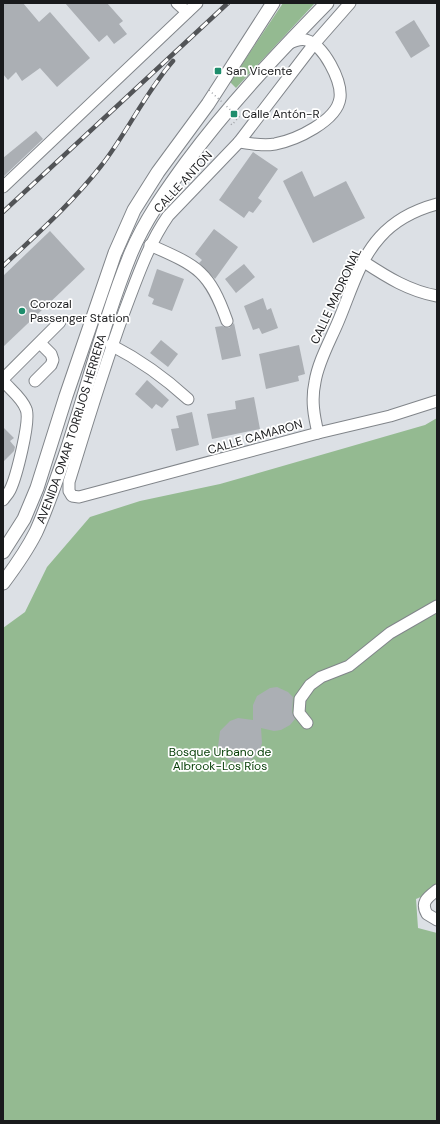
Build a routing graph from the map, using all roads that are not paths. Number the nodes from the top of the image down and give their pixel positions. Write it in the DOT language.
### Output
graph roads {
  1 [pos="177,3"];
  2 [pos="197,3"];
  3 [pos="273,3"];
  4 [pos="327,3"];
  5 [pos="350,3"];
  6 [pos="187,12"];
  7 [pos="314,44"];
  8 [pos="285,45"];
  9 [pos="239,142"];
  10 [pos="3,187"];
  11 [pos="437,204"];
  12 [pos="150,245"];
  13 [pos="364,262"];
  14 [pos="437,296"];
  15 [pos="227,321"];
  16 [pos="60,322"];
  17 [pos="40,343"];
  18 [pos="112,345"];
  19 [pos="3,380"];
  20 [pos="35,381"];
  21 [pos="188,399"];
  22 [pos="437,401"];
  23 [pos="318,433"];
  24 [pos="79,497"];
  25 [pos="3,500"];
  26 [pos="3,552"];
  27 [pos="3,583"];
  28 [pos="437,606"];
  29 [pos="307,722"];
  30 [pos="437,890"];
  31 [pos="437,920"];
  1 -- 6 [label="street"];
  2 -- 6 [label="street"];
  3 -- 26 [label="main road, AVENIDA OMAR TORRIJOS HERRERA"];
  4 -- 8 [label="main road, AVENIDA OMAR TORRIJOS HERRERA"];
  5 -- 7 [label="street, CALLE ANTON"];
  6 -- 10 [label="street"];
  7 -- 8 [label="street"];
  7 -- 9 [label="street, CALLE ANTON"];
  7 -- 9 [label="street"];
  8 -- 27 [label="main road, AVENIDA OMAR TORRIJOS HERRERA"];
  9 -- 12 [label="street, CALLE ANTON"];
  11 -- 13 [label="street, CALLE MADRONAL"];
  12 -- 15 [label="street"];
  12 -- 18 [label="street, CALLE ANTON"];
  13 -- 14 [label="street"];
  13 -- 23 [label="street, CALLE MADRONAL"];
  16 -- 17 [label="street"];
  17 -- 19 [label="street"];
  17 -- 20 [label="street"];
  18 -- 21 [label="street"];
  18 -- 24 [label="street, CALLE ANTON"];
  19 -- 25 [label="street"];
  22 -- 23 [label="street, CALLE CAMARON"];
  23 -- 24 [label="street, CALLE CAMARON"];
  28 -- 29 [label="street"];
  30 -- 31 [label="street"];
}
